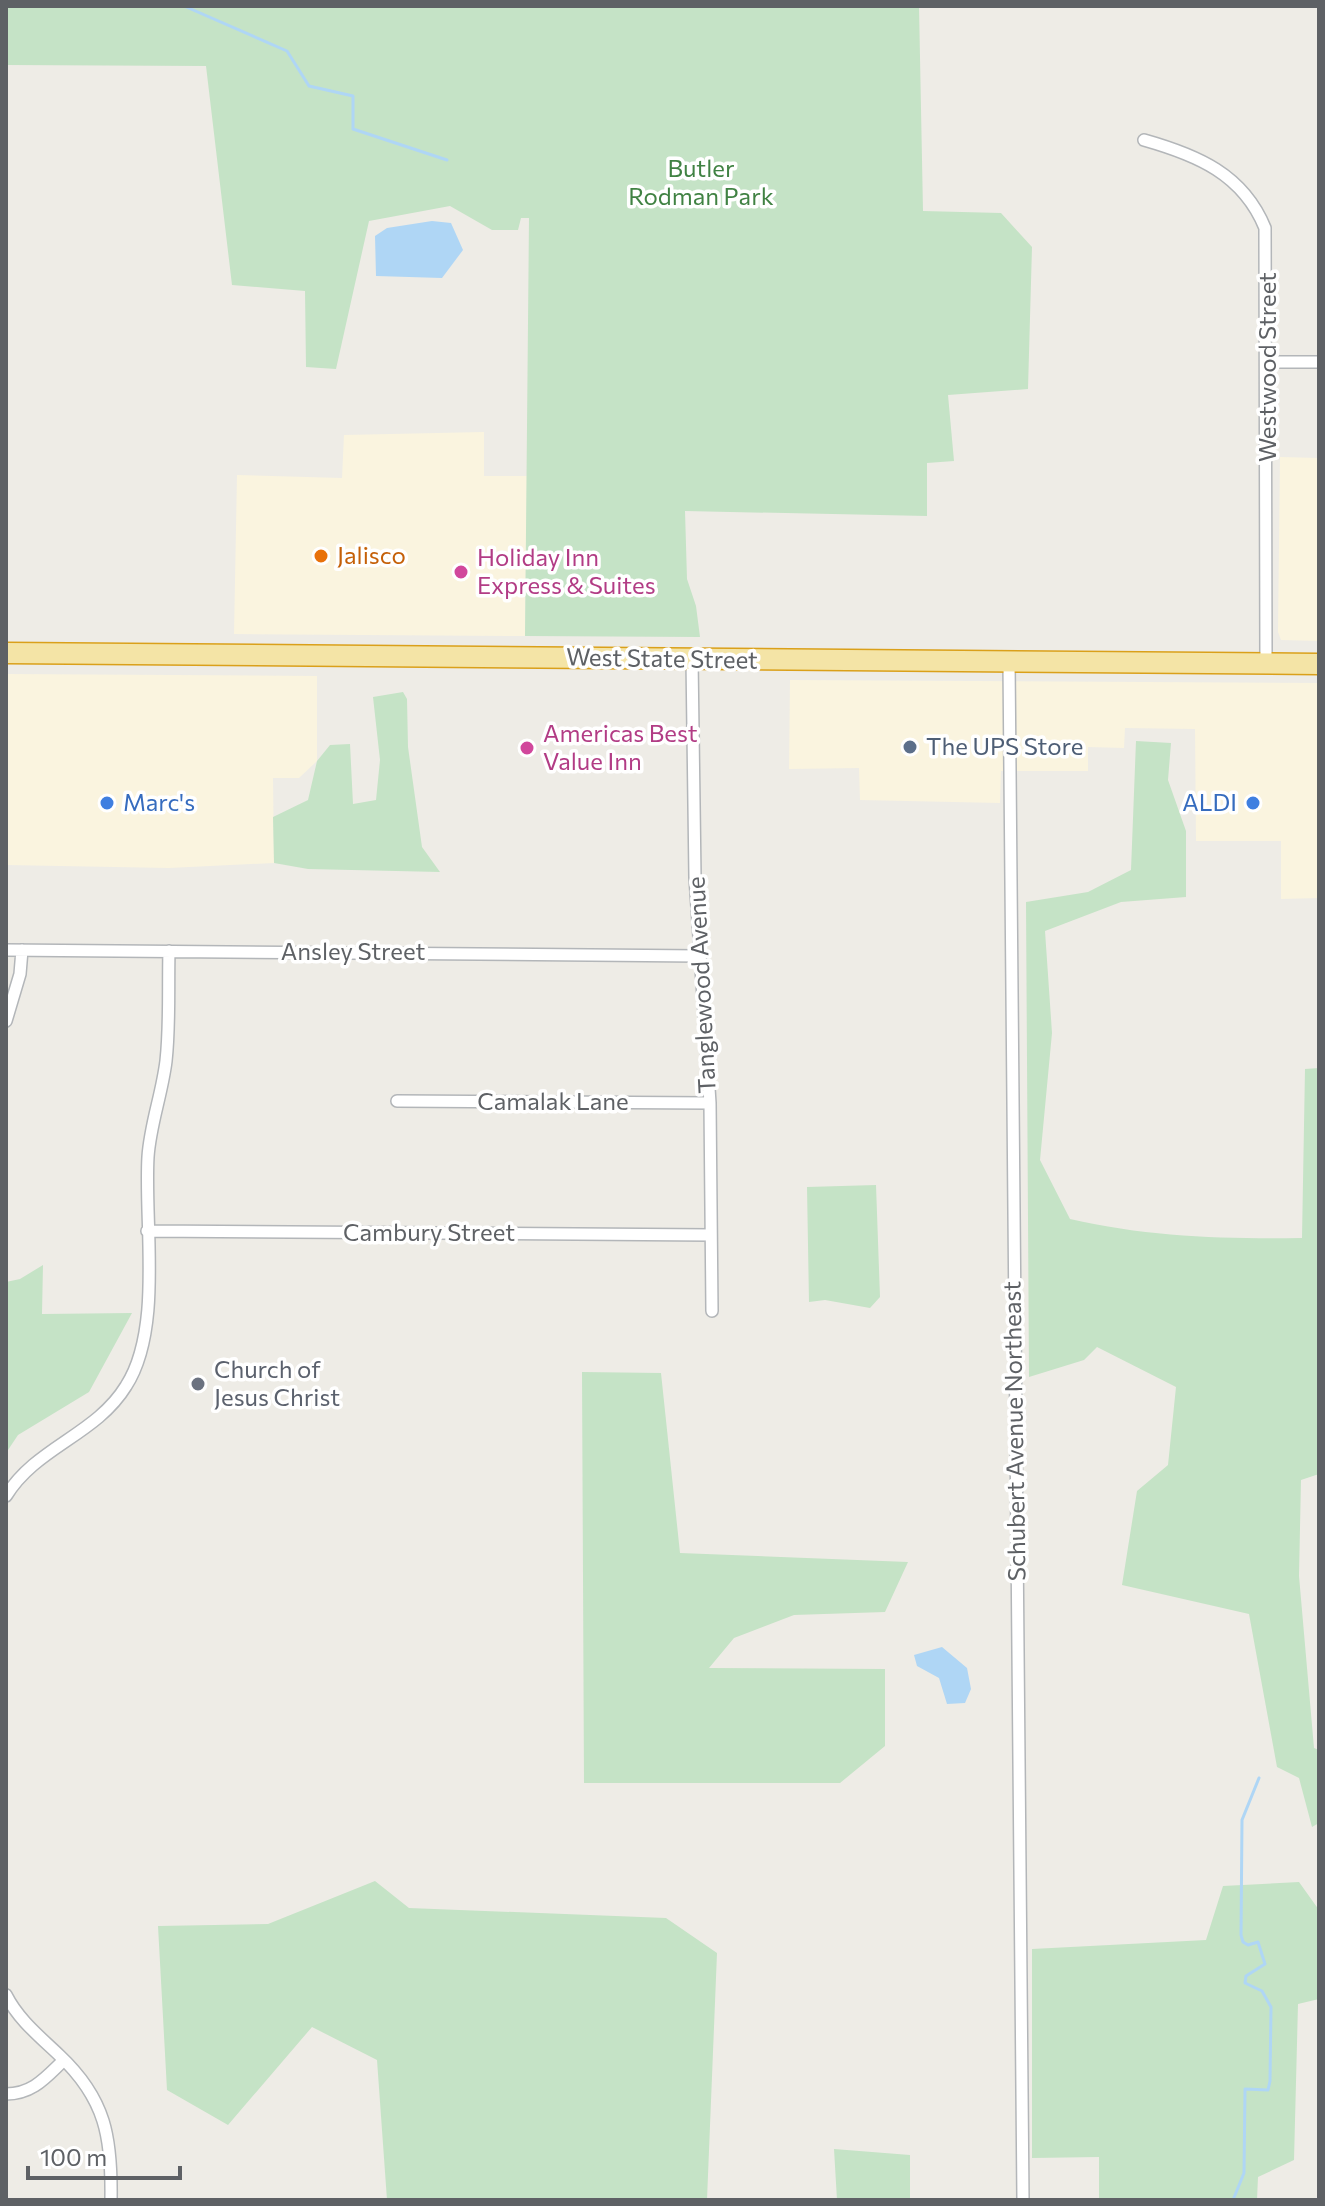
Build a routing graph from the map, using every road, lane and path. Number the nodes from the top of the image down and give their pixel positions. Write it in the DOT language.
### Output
graph roads {
  1 [pos="1144,140"];
  2 [pos="1268,362"];
  3 [pos="1319,362"];
  4 [pos="6,653"];
  5 [pos="692,659"];
  6 [pos="1009,662"];
  7 [pos="1266,664"];
  8 [pos="1319,664"];
  9 [pos="6,950"];
  10 [pos="22,950"];
  11 [pos="169,951"];
  12 [pos="700,956"];
  13 [pos="6,1021"];
  14 [pos="397,1101"];
  15 [pos="710,1103"];
  16 [pos="147,1231"];
  17 [pos="711,1235"];
  18 [pos="712,1311"];
  19 [pos="6,1496"];
  20 [pos="6,1995"];
  21 [pos="64,2060"];
  22 [pos="6,2094"];
  23 [pos="111,2200"];
  24 [pos="1023,2200"];
  1 -- 2 [label="street, Westwood Street"];
  2 -- 3 [label="street"];
  2 -- 7 [label="street, Westwood Street"];
  4 -- 5 [label="highway, West State Street"];
  5 -- 6 [label="highway, West State Street"];
  5 -- 12 [label="street, Tanglewood Avenue"];
  6 -- 7 [label="highway, West State Street"];
  6 -- 24 [label="street, Schubert Avenue Northeast"];
  7 -- 8 [label="highway, West State Street"];
  9 -- 10 [label="street, Ansley Street"];
  10 -- 11 [label="street, Ansley Street"];
  10 -- 13 [label="street"];
  11 -- 12 [label="street, Ansley Street"];
  11 -- 16 [label="street"];
  12 -- 15 [label="street, Tanglewood Avenue"];
  14 -- 15 [label="street, Camalak Lane"];
  15 -- 17 [label="street, Tanglewood Avenue"];
  16 -- 17 [label="street, Cambury Street"];
  16 -- 19 [label="street"];
  17 -- 18 [label="street, Tanglewood Avenue"];
  20 -- 21 [label="street"];
  21 -- 22 [label="street"];
  21 -- 23 [label="street"];
}
